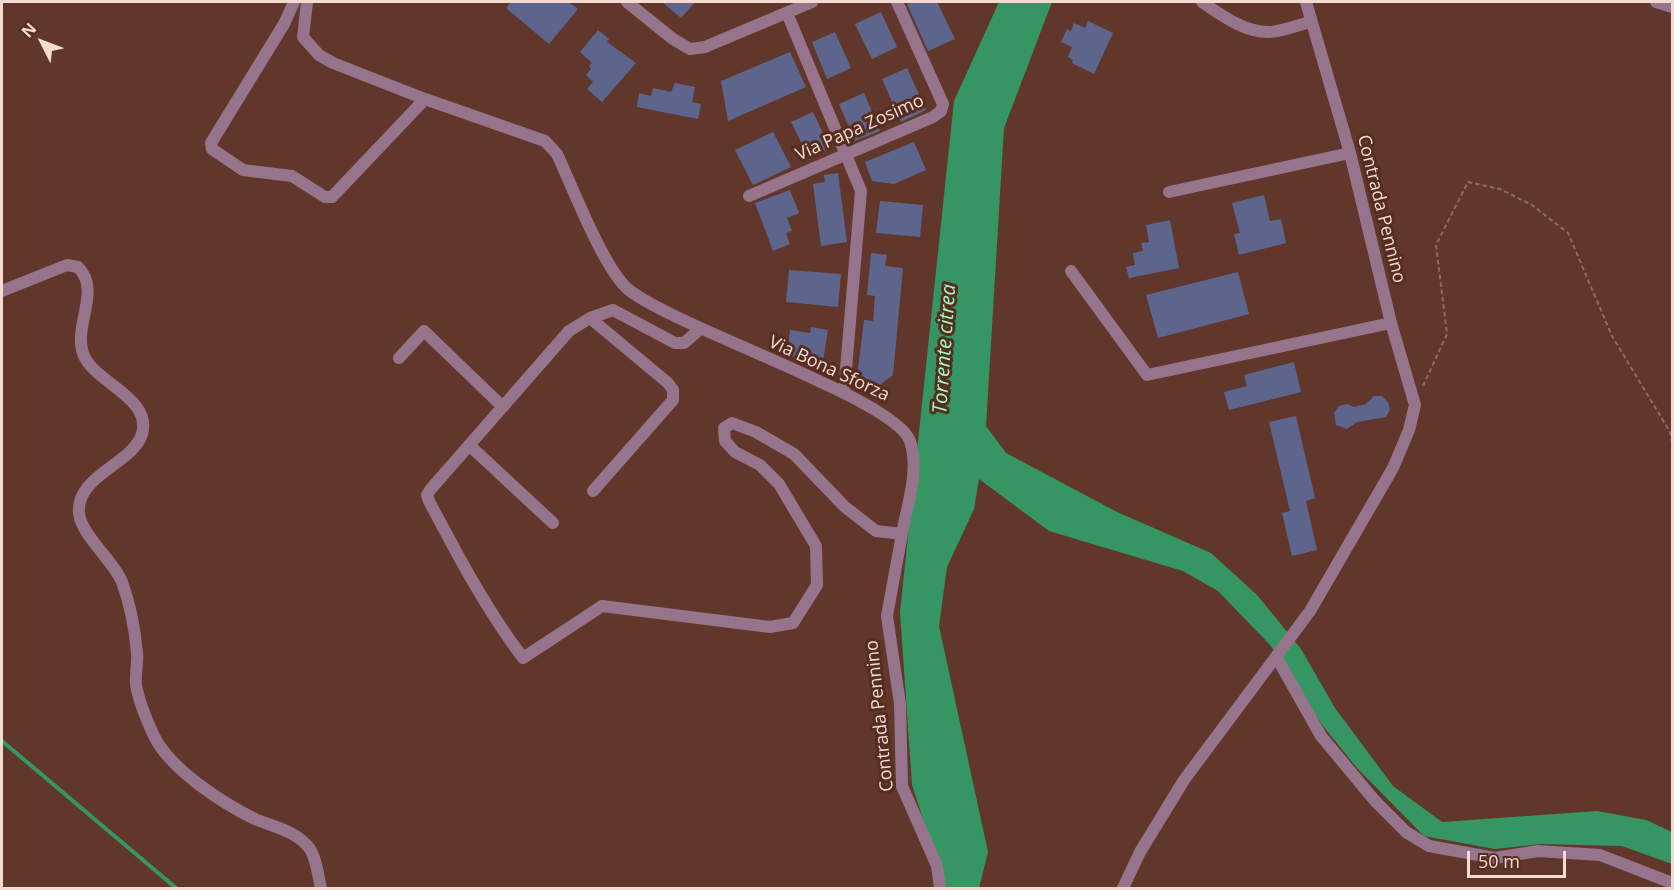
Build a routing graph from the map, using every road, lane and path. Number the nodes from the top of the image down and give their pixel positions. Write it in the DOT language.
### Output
graph roads {
  1 [pos="294,2"];
  2 [pos="307,2"];
  3 [pos="627,2"];
  4 [pos="812,2"];
  5 [pos="897,2"];
  6 [pos="1202,2"];
  7 [pos="1306,2"];
  8 [pos="1656,2"];
  9 [pos="1672,7"];
  10 [pos="788,12"];
  11 [pos="1310,22"];
  12 [pos="425,99"];
  13 [pos="1350,153"];
  14 [pos="847,154"];
  15 [pos="1169,192"];
  16 [pos="749,196"];
  17 [pos="1071,271"];
  18 [pos="2,291"];
  19 [pos="591,318"];
  20 [pos="1391,323"];
  21 [pos="699,330"];
  22 [pos="399,358"];
  23 [pos="844,393"];
  24 [pos="1415,405"];
  25 [pos="503,406"];
  26 [pos="1672,443"];
  27 [pos="469,445"];
  28 [pos="592,491"];
  29 [pos="553,523"];
  30 [pos="902,534"];
  31 [pos="1277,658"];
  32 [pos="1672,884"];
  33 [pos="321,888"];
  34 [pos="940,888"];
  35 [pos="1123,888"];
  1 -- 12 [label="street"];
  2 -- 12 [label="street, Via Bona Sforza"];
  3 -- 10 [label="street"];
  4 -- 10 [label="street"];
  5 -- 14 [label="street, Via Papa Zosimo"];
  6 -- 11 [label="street"];
  7 -- 11 [label="street, Contrada Pennino"];
  8 -- 9 [label="street"];
  10 -- 14 [label="street"];
  11 -- 13 [label="street, Contrada Pennino"];
  12 -- 21 [label="street, Via Bona Sforza"];
  13 -- 15 [label="street"];
  13 -- 20 [label="street, Contrada Pennino"];
  14 -- 16 [label="street, Via Papa Zosimo"];
  14 -- 23 [label="street"];
  17 -- 20 [label="street"];
  18 -- 33 [label="street"];
  19 -- 21 [label="street"];
  19 -- 25 [label="street"];
  19 -- 28 [label="street"];
  20 -- 24 [label="street, Contrada Pennino"];
  21 -- 23 [label="street, Via Bona Sforza"];
  22 -- 25 [label="street"];
  23 -- 30 [label="street, Via Bona Sforza"];
  24 -- 26 [label="path"];
  24 -- 31 [label="street"];
  25 -- 27 [label="street"];
  27 -- 29 [label="street"];
  27 -- 30 [label="street"];
  30 -- 34 [label="street, Contrada Pennino"];
  31 -- 32 [label="street"];
  31 -- 35 [label="street"];
}
